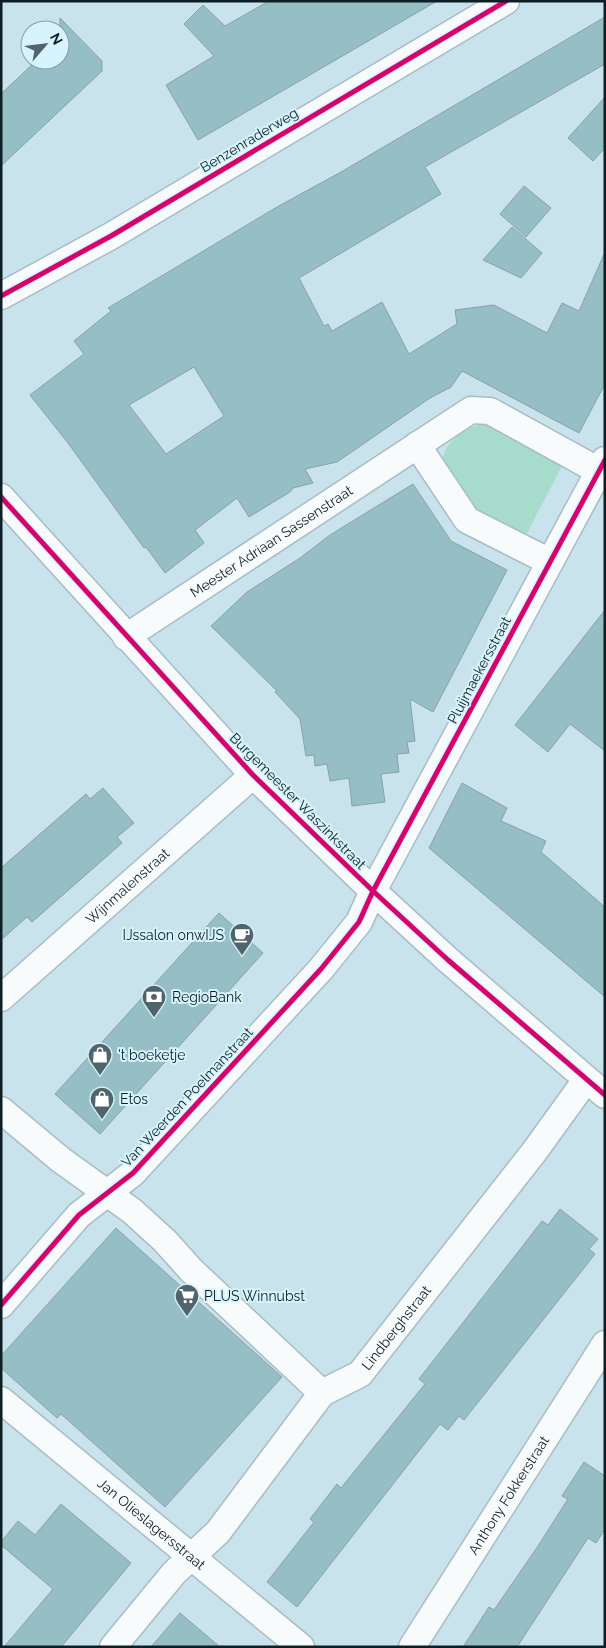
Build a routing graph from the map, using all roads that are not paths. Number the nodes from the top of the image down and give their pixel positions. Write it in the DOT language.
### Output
graph roads {
  1 [pos="506,1"];
  2 [pos="1,296"];
  3 [pos="417,445"];
  4 [pos="603,469"];
  5 [pos="3,503"];
  6 [pos="550,562"];
  7 [pos="126,637"];
  8 [pos="253,775"];
  9 [pos="373,891"];
  10 [pos="1,998"];
  11 [pos="596,1087"];
  12 [pos="1,1110"];
  13 [pos="108,1192"];
  14 [pos="1,1305"];
  15 [pos="605,1344"];
  16 [pos="322,1393"];
  17 [pos="1,1400"];
  18 [pos="191,1558"];
  19 [pos="113,1647"];
  20 [pos="301,1647"];
  21 [pos="412,1647"];
  1 -- 2 [label="street, Benzenraderweg"];
  3 -- 4 [label="street, Meester Adriaan Sassenstraat"];
  3 -- 6 [label="street"];
  3 -- 7 [label="street, Meester Adriaan Sassenstraat"];
  4 -- 6 [label="street, Pluijmaekersstraat"];
  5 -- 7 [label="street, Burgemeester Waszinkstraat"];
  6 -- 9 [label="street, Pluijmaekersstraat"];
  7 -- 8 [label="street, Burgemeester Waszinkstraat"];
  8 -- 9 [label="street, Burgemeester Waszinkstraat"];
  8 -- 10 [label="street, Wijnmalenstraat"];
  9 -- 11 [label="street, Burgemeester Waszinkstraat"];
  9 -- 13 [label="street, Van Weerden Poelmanstraat"];
  11 -- 16 [label="street, Lindberghstraat"];
  12 -- 13 [label="street"];
  13 -- 14 [label="street, Van Weerden Poelmanstraat"];
  13 -- 16 [label="street"];
  15 -- 21 [label="street, Anthony Fokkerstraat"];
  16 -- 18 [label="street, Lindberghstraat"];
  17 -- 18 [label="street, Jan Olieslagersstraat"];
  18 -- 19 [label="street, Lindberghstraat"];
  18 -- 20 [label="street, Jan Olieslagersstraat"];
}
